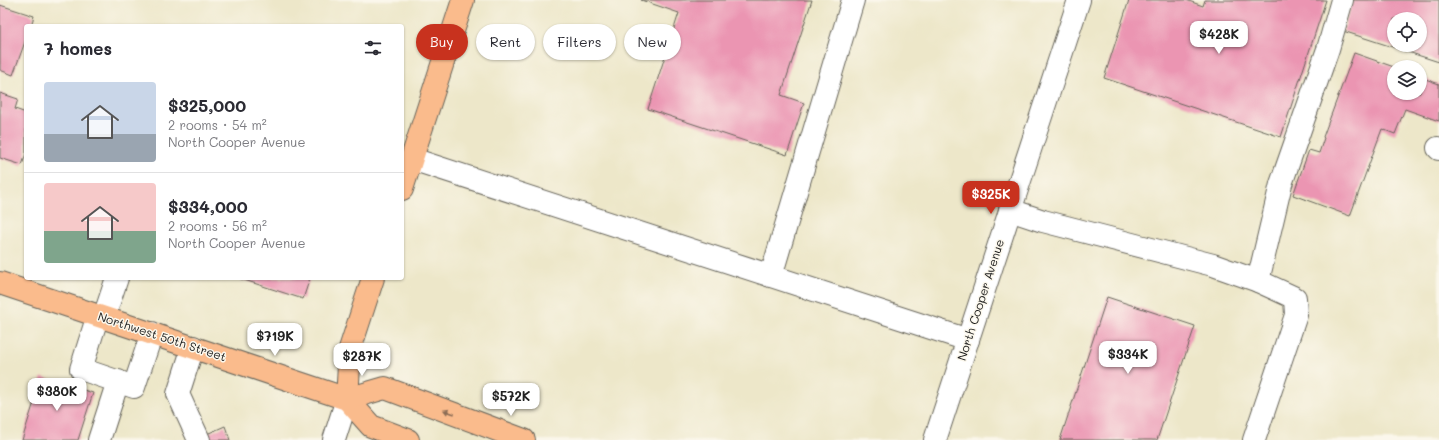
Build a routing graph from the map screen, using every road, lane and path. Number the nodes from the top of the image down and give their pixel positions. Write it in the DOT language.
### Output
graph roads {
  1 [pos="463,0"];
  2 [pos="853,0"];
  3 [pos="1079,0"];
  4 [pos="1342,0"];
  5 [pos="406,172"];
  6 [pos="1010,210"];
  7 [pos="771,276"];
  8 [pos="116,280"];
  9 [pos="372,280"];
  10 [pos="1258,281"];
  11 [pos="0,283"];
  12 [pos="101,316"];
  13 [pos="152,333"];
  14 [pos="968,340"];
  15 [pos="193,347"];
  16 [pos="118,381"];
  17 [pos="348,399"];
  18 [pos="99,440"];
  19 [pos="199,440"];
  20 [pos="334,440"];
  21 [pos="408,440"];
  22 [pos="524,440"];
  23 [pos="935,440"];
  24 [pos="1254,440"];
  1 -- 5 [label="main road"];
  2 -- 7 [label="street"];
  3 -- 6 [label="street, North Cooper Avenue"];
  4 -- 10 [label="street"];
  5 -- 7 [label="street"];
  6 -- 10 [label="street"];
  6 -- 14 [label="street, North Cooper Avenue"];
  7 -- 14 [label="street"];
  8 -- 12 [label="street"];
  9 -- 17 [label="main road"];
  10 -- 24 [label="street"];
  11 -- 12 [label="main road, Northwest 50th Street"];
  12 -- 13 [label="main road, Northwest 50th Street"];
  12 -- 16 [label="street"];
  13 -- 15 [label="main road, Northwest 50th Street"];
  13 -- 16 [label="street"];
  14 -- 23 [label="street, North Cooper Avenue"];
  15 -- 17 [label="main road, Northwest 50th Street"];
  15 -- 19 [label="street"];
  16 -- 18 [label="street"];
  17 -- 20 [label="street"];
  17 -- 21 [label="main road"];
  22 -- 17 [label="main road, one-way"];
}
